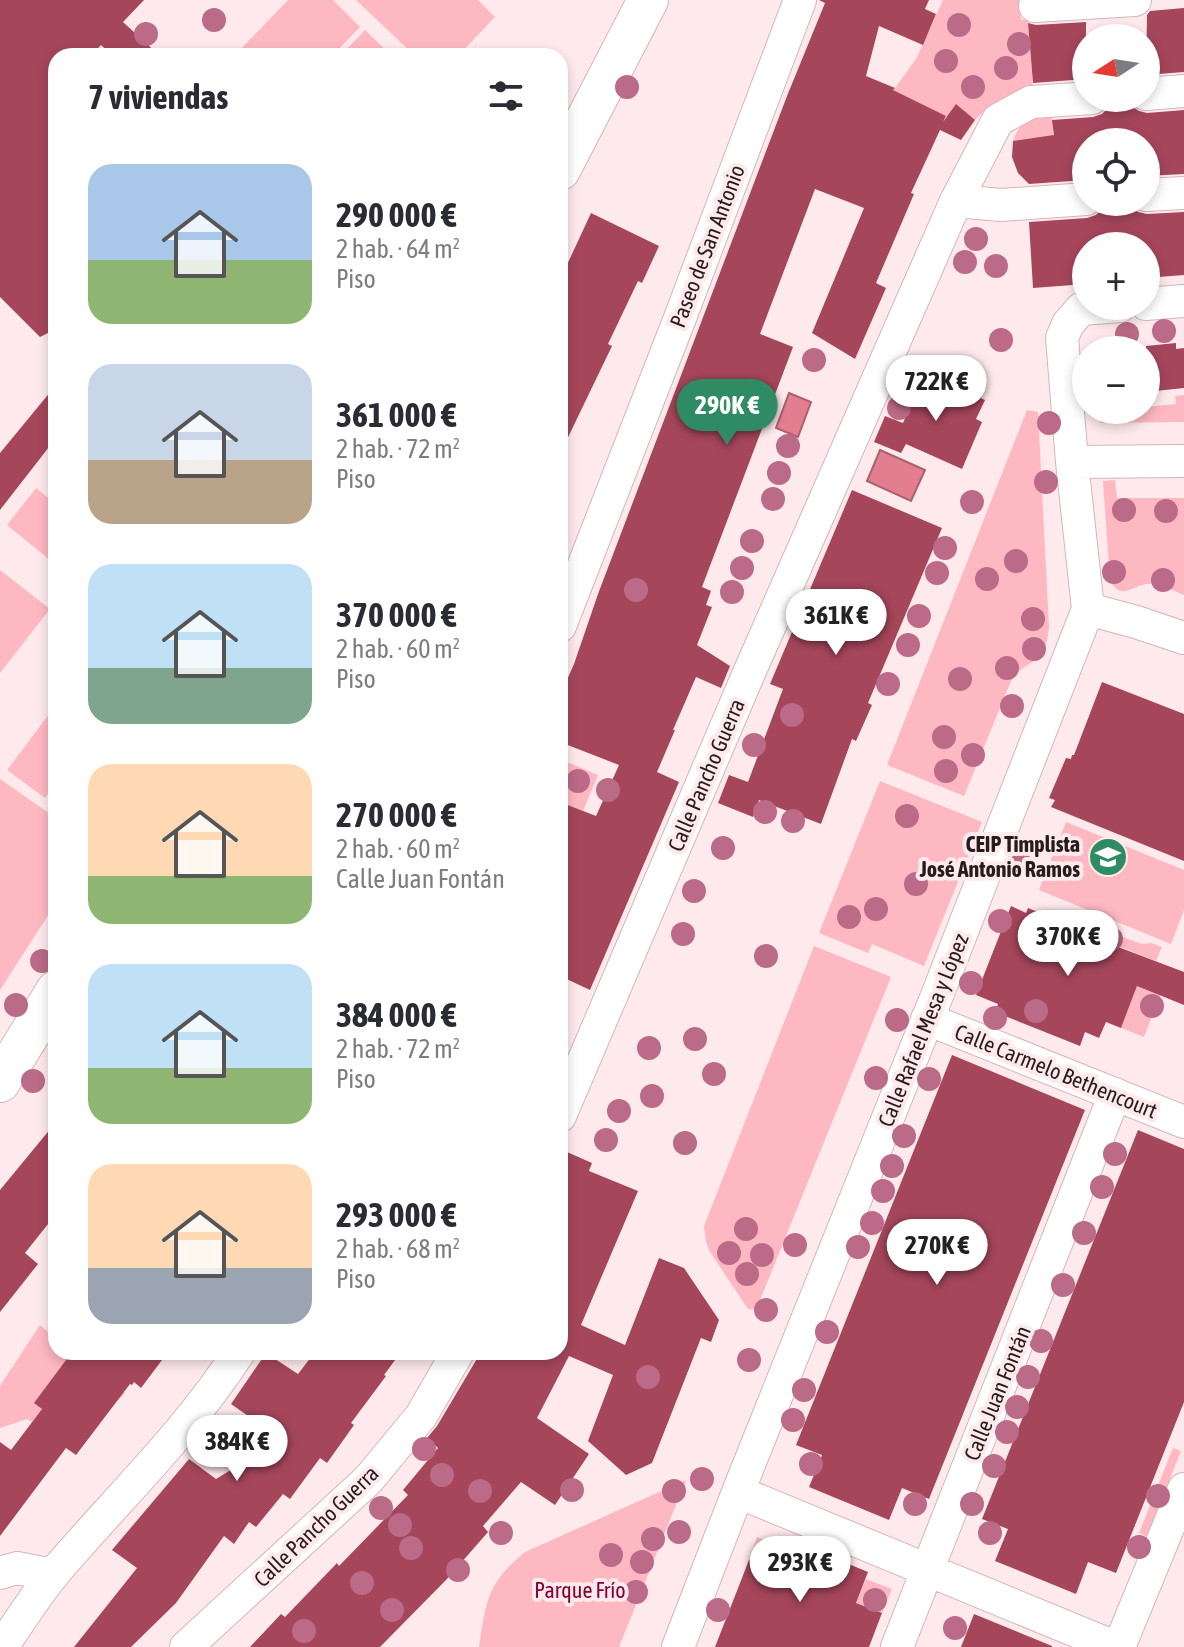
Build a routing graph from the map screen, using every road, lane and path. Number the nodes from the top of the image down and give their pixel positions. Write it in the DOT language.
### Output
graph roads {
  1 [pos="648,0"];
  2 [pos="800,0"];
  3 [pos="1135,0"];
  4 [pos="1035,6"];
  5 [pos="1184,91"];
  6 [pos="1160,93"];
  7 [pos="1072,99"];
  8 [pos="568,155"];
  9 [pos="1184,193"];
  10 [pos="1160,194"];
  11 [pos="1072,200"];
  12 [pos="956,201"];
  13 [pos="1184,301"];
  14 [pos="1160,303"];
  15 [pos="1072,319"];
  16 [pos="1184,461"];
  17 [pos="1072,462"];
  18 [pos="568,605"];
  19 [pos="1088,609"];
  20 [pos="1184,638"];
  21 [pos="48,1004"];
  22 [pos="927,1019"];
  23 [pos="0,1082"];
  24 [pos="1115,1094"];
  25 [pos="568,1097"];
  26 [pos="1184,1122"];
  27 [pos="234,1360"];
  28 [pos="453,1360"];
  29 [pos="1184,1489"];
  30 [pos="738,1492"];
  31 [pos="927,1571"];
  32 [pos="0,1573"];
  33 [pos="53,1575"];
  34 [pos="2,1647"];
  35 [pos="186,1647"];
  36 [pos="678,1647"];
  37 [pos="897,1647"];
  38 [pos="1117,1647"];
  1 -- 8 [label="street"];
  2 -- 18 [label="street, Paseo de San Antonio"];
  3 -- 4 [label="street"];
  5 -- 6 [label="street"];
  7 -- 12 [label="street, Calle Pancho Guerra"];
  9 -- 10 [label="street"];
  11 -- 12 [label="street"];
  12 -- 25 [label="street, Calle Pancho Guerra"];
  13 -- 14 [label="street"];
  15 -- 17 [label="street, Calle Rafael Mesa y López"];
  16 -- 17 [label="street"];
  17 -- 19 [label="street, Calle Rafael Mesa y López"];
  19 -- 20 [label="street"];
  19 -- 22 [label="street, Calle Rafael Mesa y López"];
  21 -- 23 [label="street"];
  22 -- 24 [label="street, Calle Carmelo Bethencourt"];
  22 -- 30 [label="street, Calle Rafael Mesa y López"];
  24 -- 26 [label="street, Calle Carmelo Bethencourt"];
  24 -- 31 [label="street, Calle Juan Fontán"];
  27 -- 33 [label="street"];
  28 -- 35 [label="street, Calle Pancho Guerra"];
  29 -- 38 [label="street"];
  30 -- 31 [label="street"];
  30 -- 36 [label="street, Calle Rafael Mesa y López"];
  31 -- 37 [label="street, Calle Juan Fontán"];
  31 -- 38 [label="street"];
  32 -- 33 [label="street"];
  33 -- 34 [label="street"];
}
